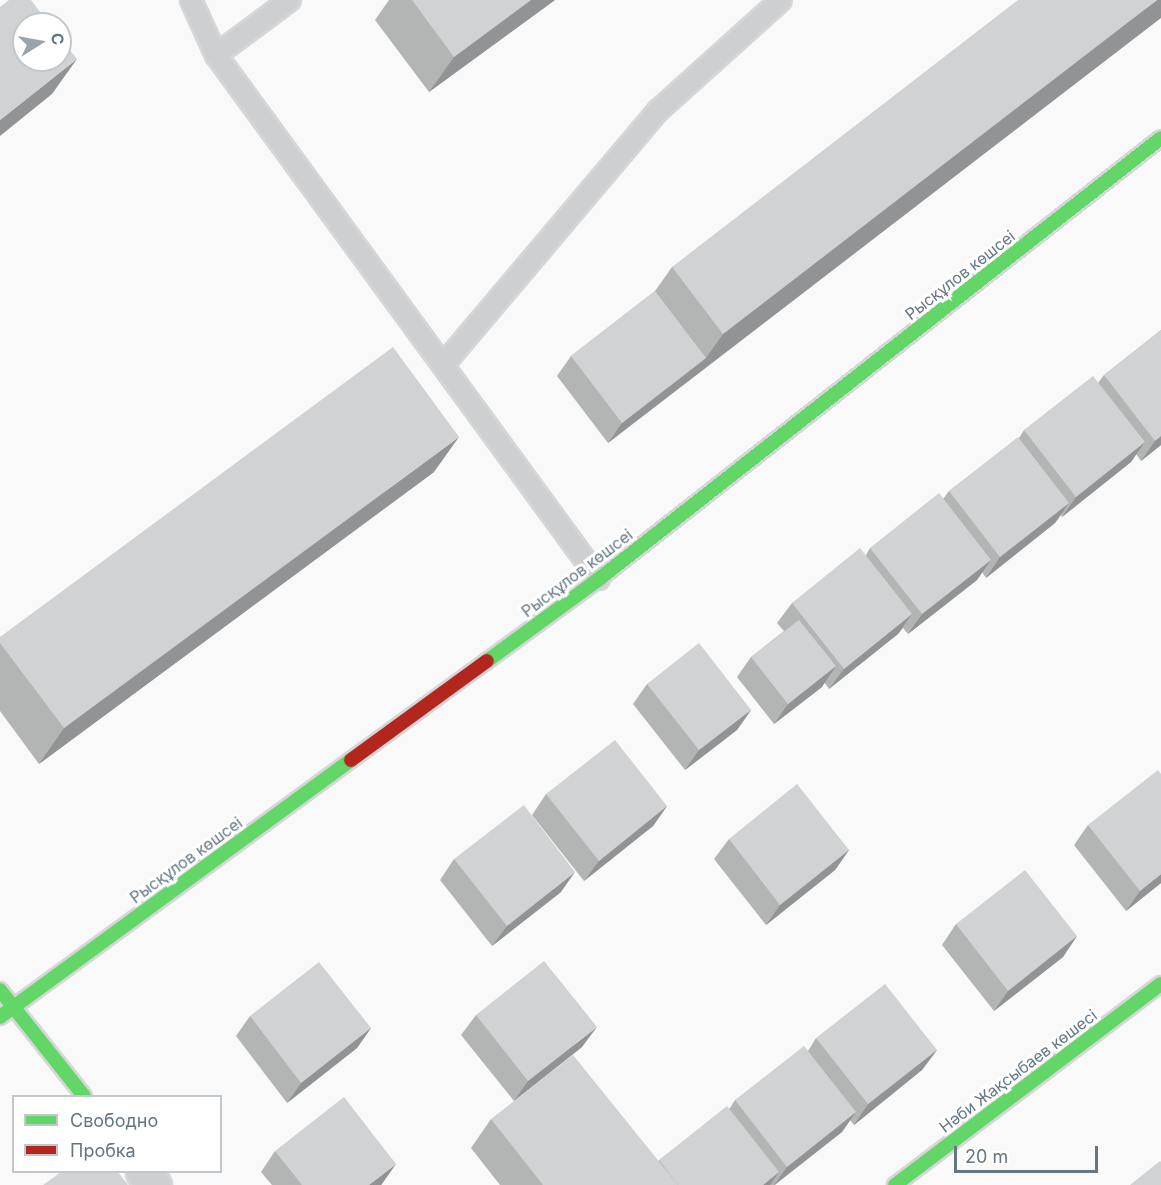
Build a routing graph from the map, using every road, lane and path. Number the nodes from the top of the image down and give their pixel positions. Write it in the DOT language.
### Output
graph roads {
  1 [pos="191,0"];
  2 [pos="290,0"];
  3 [pos="781,0"];
  4 [pos="216,55"];
  5 [pos="1161,138"];
  6 [pos="444,364"];
  7 [pos="599,579"];
  8 [pos="1161,984"];
  9 [pos="0,990"];
  10 [pos="13,1007"];
  11 [pos="0,1017"];
  12 [pos="83,1095"];
  13 [pos="144,1173"];
  14 [pos="154,1185"];
  15 [pos="895,1185"];
  1 -- 4 [label="lane"];
  2 -- 4 [label="lane"];
  3 -- 6 [label="lane"];
  4 -- 6 [label="lane"];
  5 -- 7 [label="street, Рысқұлов көшсеі"];
  6 -- 7 [label="lane"];
  7 -- 10 [label="street, Рысқұлов көшсеі"];
  8 -- 15 [label="street, Нәби Жақсыбаев көшесі"];
  9 -- 10 [label="street"];
  10 -- 11 [label="street, Рысқұлов көшсеі"];
  10 -- 12 [label="street"];
  13 -- 14 [label="street"];
}
